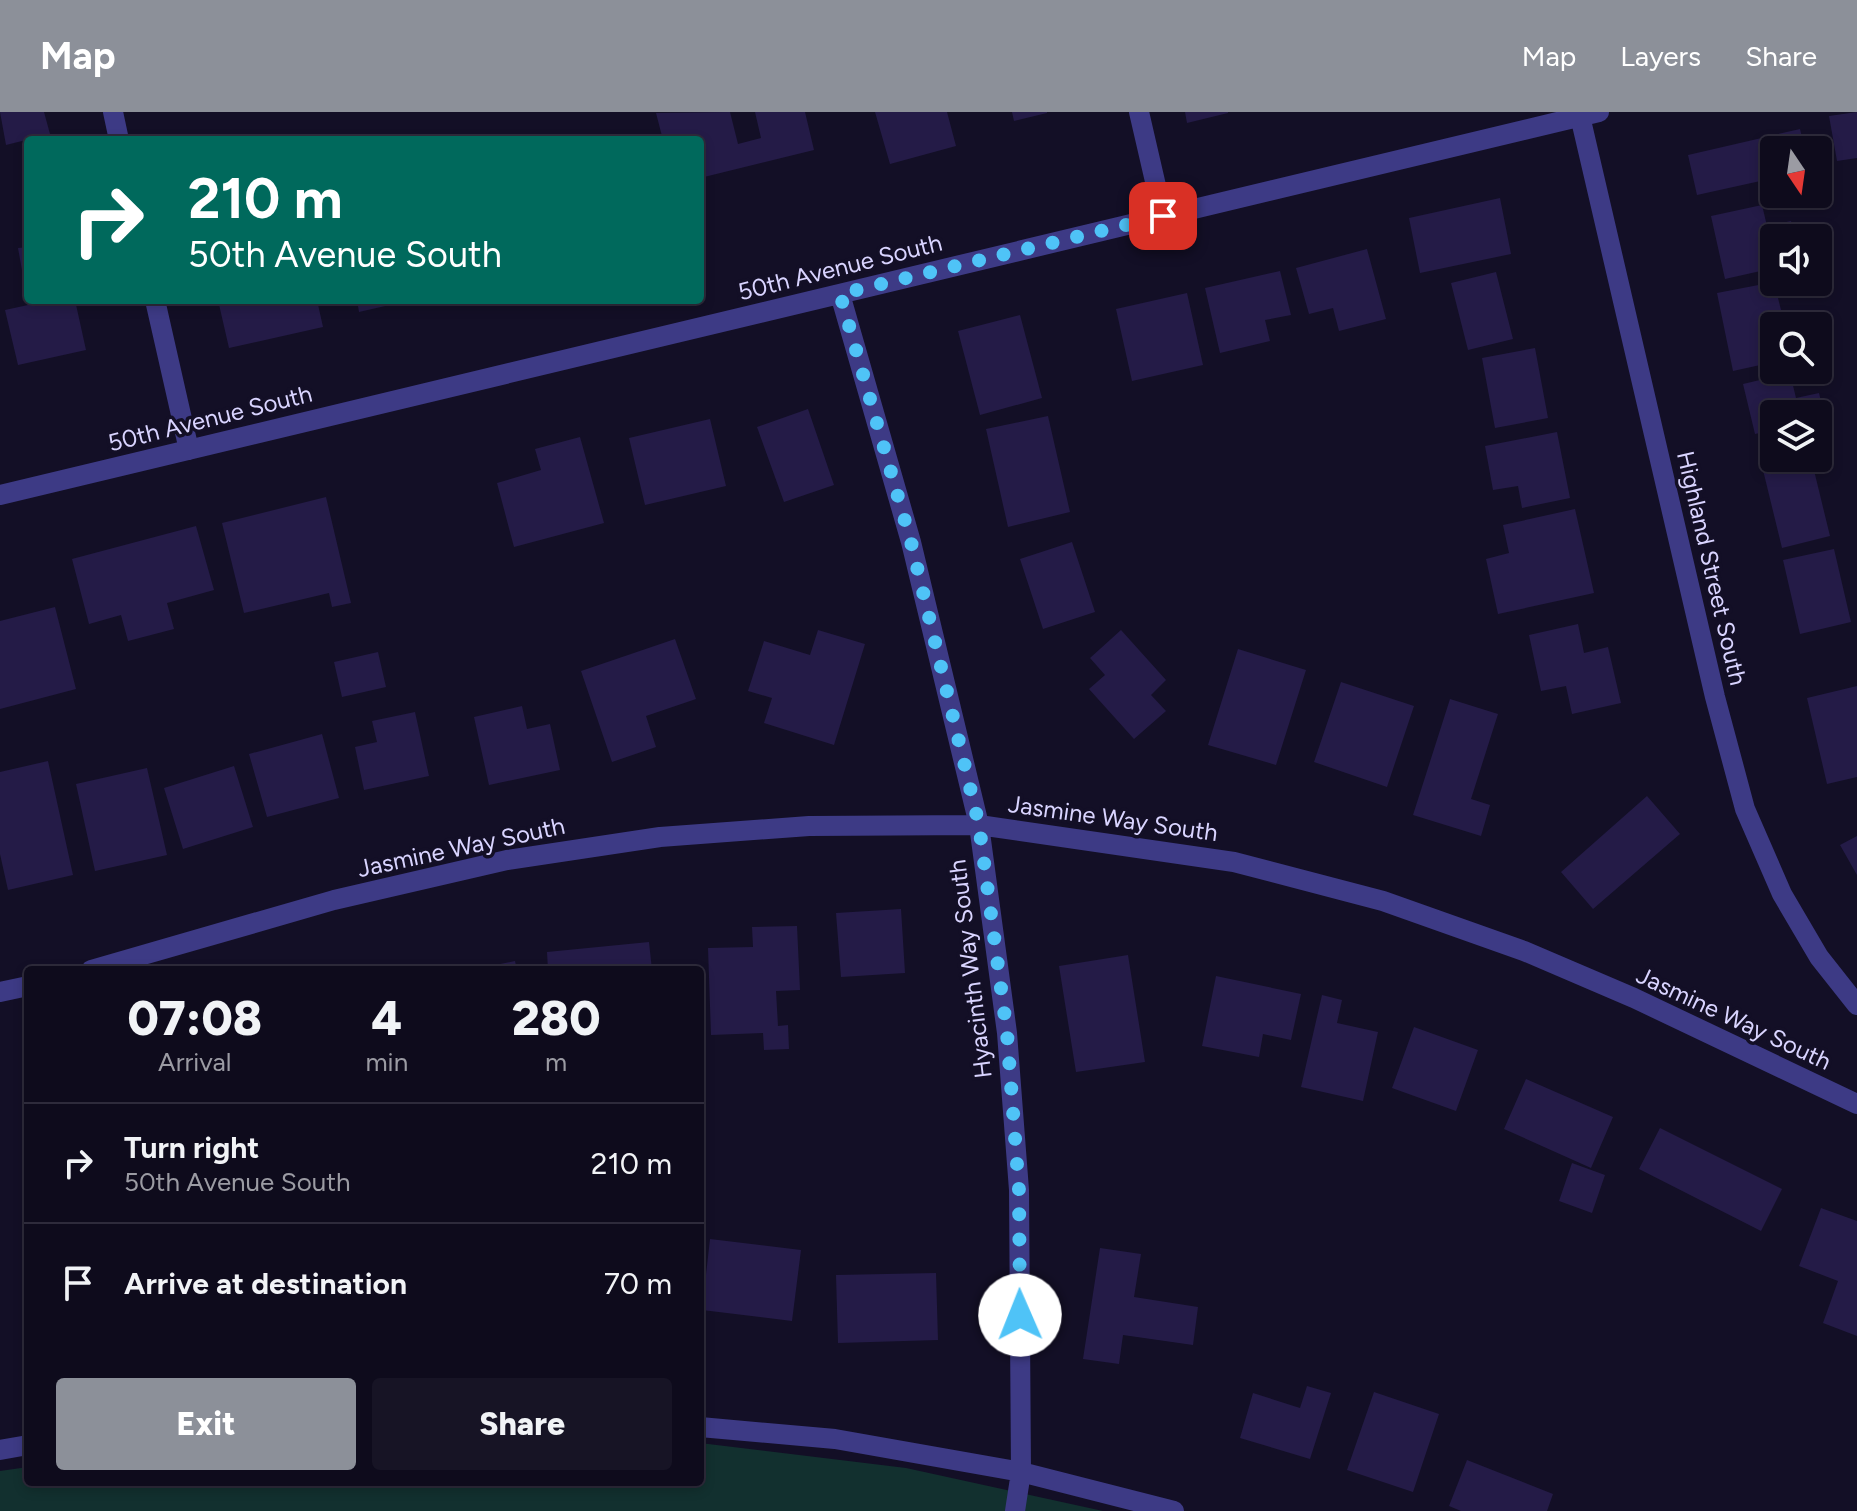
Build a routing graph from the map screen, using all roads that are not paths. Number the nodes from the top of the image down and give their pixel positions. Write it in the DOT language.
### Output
graph roads {
  1 [pos="113,112"];
  2 [pos="1139,112"];
  3 [pos="1589,114"];
  4 [pos="118,136"];
  5 [pos="1163,216"];
  6 [pos="840,294"];
  7 [pos="156,304"];
  8 [pos="189,450"];
  9 [pos="0,495"];
  10 [pos="979,825"];
  11 [pos="105,966"];
  12 [pos="24,987"];
  13 [pos="0,992"];
  14 [pos="1857,1005"];
  15 [pos="1857,1104"];
  16 [pos="704,1427"];
  17 [pos="24,1446"];
  18 [pos="0,1450"];
  19 [pos="1021,1472"];
  20 [pos="1015,1511"];
  21 [pos="1174,1511"];
  1 -- 4 [label="street"];
  2 -- 5 [label="street"];
  3 -- 5 [label="street, 50th Avenue South"];
  3 -- 14 [label="street, Highland Street South"];
  5 -- 6 [label="street, 50th Avenue South"];
  6 -- 8 [label="street, 50th Avenue South"];
  6 -- 10 [label="street, Hyacinth Way South"];
  7 -- 8 [label="street"];
  8 -- 9 [label="street, 50th Avenue South"];
  10 -- 11 [label="street, Jasmine Way South"];
  10 -- 15 [label="street, Jasmine Way South"];
  10 -- 19 [label="street, Hyacinth Way South"];
  12 -- 13 [label="street"];
  16 -- 19 [label="street"];
  17 -- 18 [label="street"];
  19 -- 20 [label="street, Hyacinth Way South"];
  19 -- 21 [label="street"];
}
